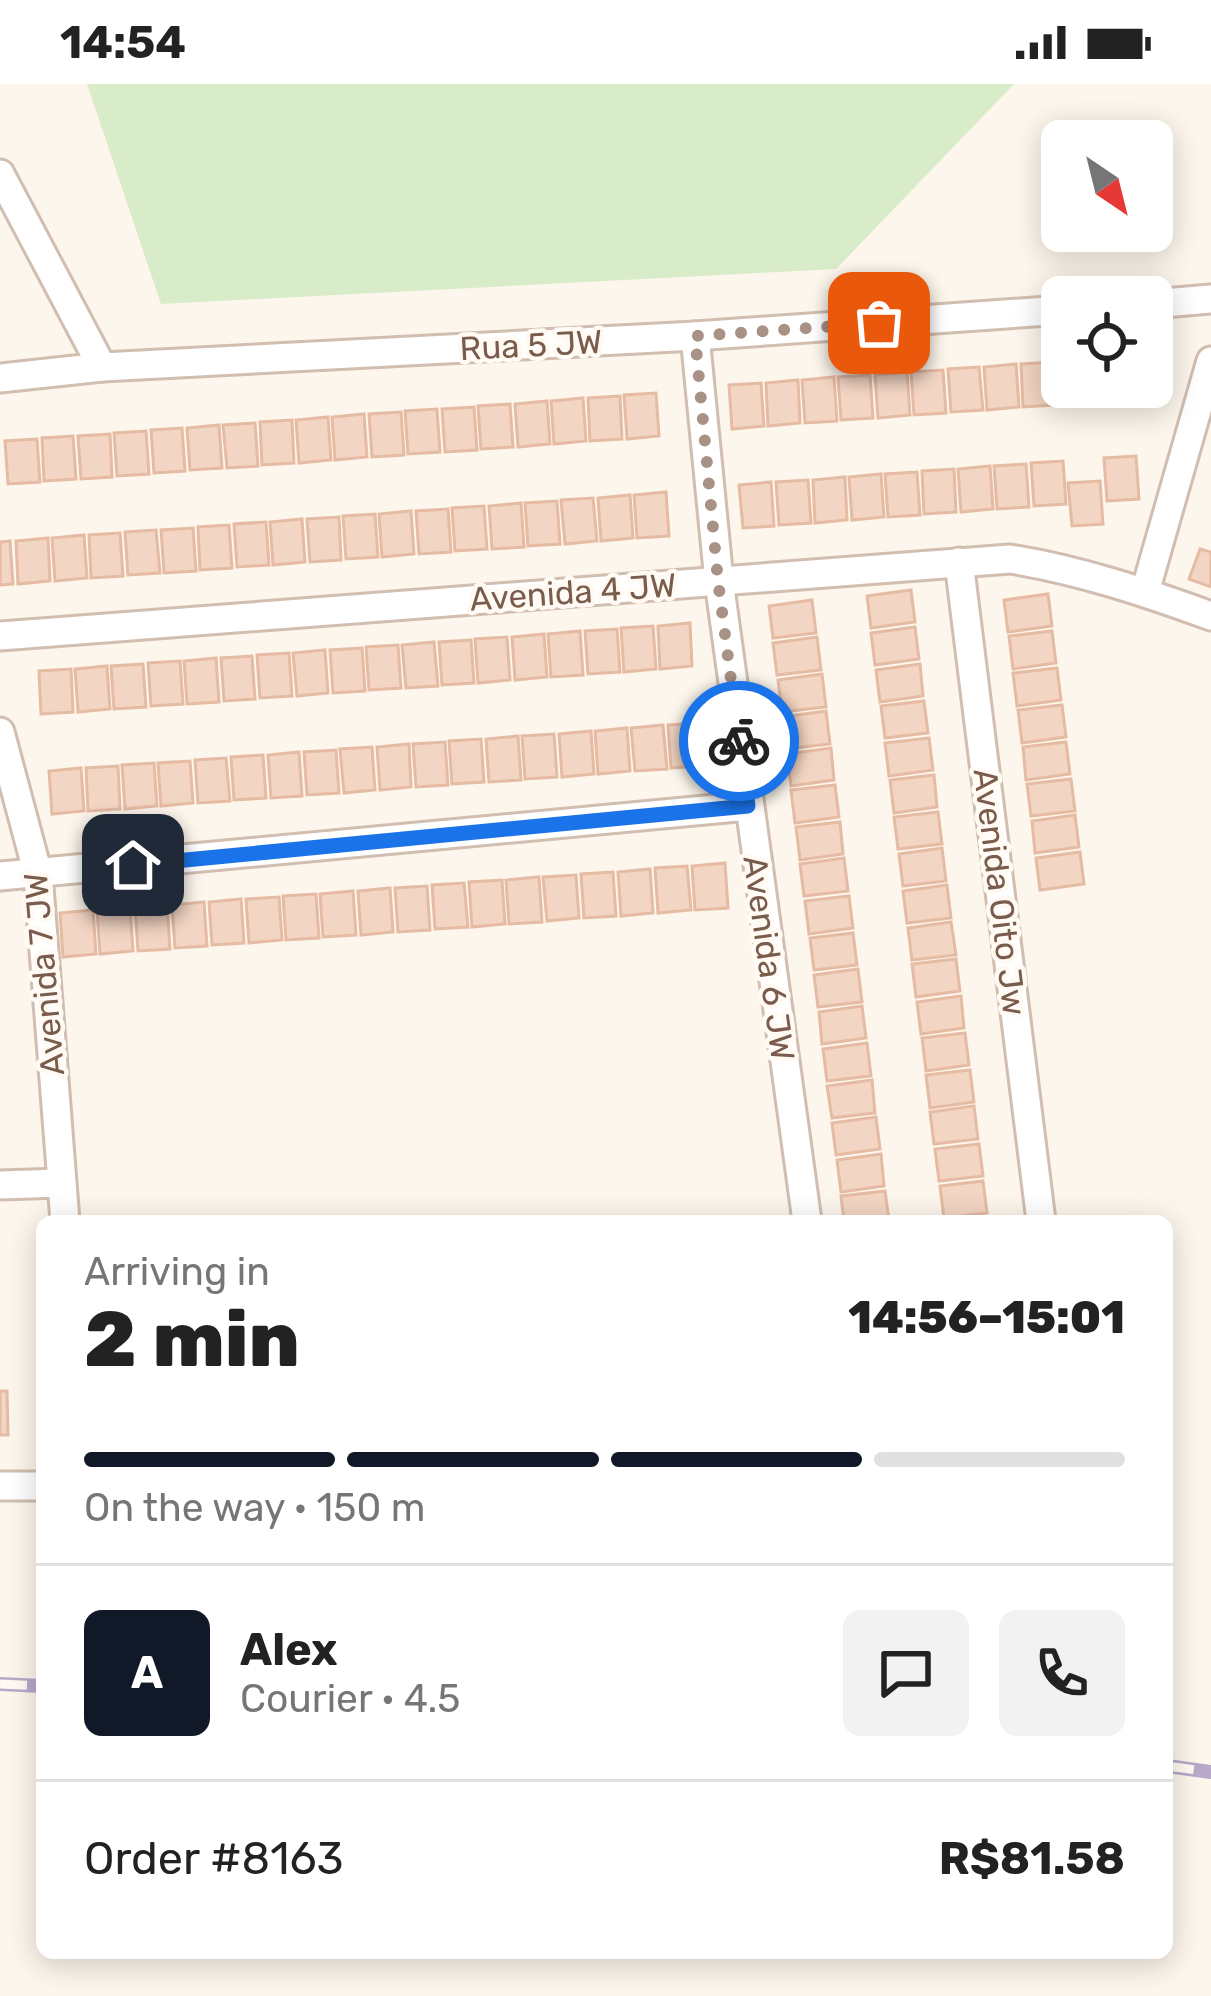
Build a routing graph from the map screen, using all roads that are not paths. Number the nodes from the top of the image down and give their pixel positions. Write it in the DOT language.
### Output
graph roads {
  1 [pos="0,174"];
  2 [pos="1211,299"];
  3 [pos="1173,302"];
  4 [pos="1041,311"];
  5 [pos="695,336"];
  6 [pos="1211,361"];
  7 [pos="102,367"];
  8 [pos="0,378"];
  9 [pos="958,562"];
  10 [pos="718,581"];
  11 [pos="1145,592"];
  12 [pos="1211,616"];
  13 [pos="0,636"];
  14 [pos="0,732"];
  15 [pos="748,806"];
  16 [pos="38,874"];
  17 [pos="0,876"];
  18 [pos="61,1183"];
  19 [pos="0,1185"];
  20 [pos="64,1215"];
  21 [pos="806,1215"];
  22 [pos="1040,1215"];
  23 [pos="0,1486"];
  24 [pos="36,1486"];
  1 -- 7 [label="street"];
  2 -- 3 [label="street"];
  4 -- 5 [label="street, Rua 5 JW"];
  5 -- 7 [label="street, Rua 5 JW"];
  5 -- 10 [label="street, Avenida 6 JW"];
  6 -- 11 [label="street"];
  7 -- 8 [label="street, Rua 5 JW"];
  9 -- 10 [label="street, Avenida 4 JW"];
  9 -- 11 [label="street, Avenida 4 JW"];
  9 -- 22 [label="street, Avenida Oito Jw"];
  10 -- 13 [label="street, Avenida 4 JW"];
  10 -- 15 [label="street, Avenida 6 JW"];
  11 -- 12 [label="street, Avenida 4 JW"];
  14 -- 16 [label="street, Avenida 7 JW"];
  15 -- 16 [label="street"];
  15 -- 21 [label="street, Avenida 6 JW"];
  16 -- 17 [label="street"];
  16 -- 18 [label="street, Avenida 7 JW"];
  18 -- 19 [label="street"];
  18 -- 20 [label="street, Avenida 7 JW"];
  23 -- 24 [label="street"];
}
